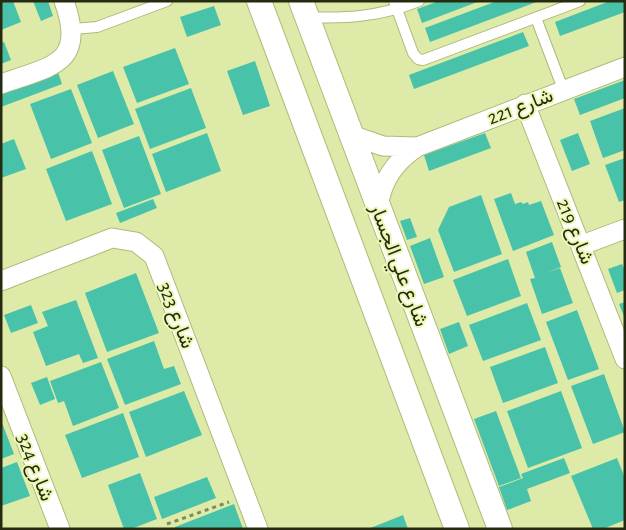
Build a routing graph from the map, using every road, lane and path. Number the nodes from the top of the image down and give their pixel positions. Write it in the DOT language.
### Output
graph roads {
  1 [pos="64,1"];
  2 [pos="168,1"];
  3 [pos="259,1"];
  4 [pos="420,1"];
  5 [pos="580,1"];
  6 [pos="396,6"];
  7 [pos="304,9"];
  8 [pos="536,18"];
  9 [pos="73,29"];
  10 [pos="625,67"];
  11 [pos="1,84"];
  12 [pos="564,89"];
  13 [pos="525,104"];
  14 [pos="352,135"];
  15 [pos="417,147"];
  16 [pos="378,207"];
  17 [pos="625,229"];
  18 [pos="582,245"];
  19 [pos="1,281"];
  20 [pos="625,358"];
  21 [pos="1,376"];
  22 [pos="246,496"];
  23 [pos="489,501"];
  24 [pos="455,521"];
  25 [pos="167,524"];
  26 [pos="60,529"];
  27 [pos="258,529"];
  28 [pos="500,529"];
  1 -- 9 [label="street"];
  2 -- 9 [label="lane"];
  3 -- 24 [label="street, شارع علي الجسار"];
  4 -- 6 [label="lane"];
  5 -- 8 [label="lane"];
  6 -- 7 [label="lane"];
  6 -- 8 [label="lane"];
  7 -- 14 [label="street, شارع علي الجسار"];
  8 -- 12 [label="lane"];
  9 -- 11 [label="street"];
  10 -- 12 [label="street, شارع 221"];
  12 -- 13 [label="street, شارع 221"];
  13 -- 15 [label="street, شارع 221"];
  13 -- 18 [label="street, شارع 219"];
  14 -- 15 [label="street, شارع 221"];
  14 -- 16 [label="street, شارع علي الجسار"];
  15 -- 16 [label="street, شارع 221"];
  16 -- 23 [label="street, شارع علي الجسار"];
  17 -- 18 [label="street"];
  18 -- 20 [label="street, شارع 219"];
  19 -- 22 [label="street, شارع 323"];
  21 -- 26 [label="street, شارع 324"];
  22 -- 25 [label="path"];
  22 -- 27 [label="street, شارع 323"];
  23 -- 24 [label="street"];
  23 -- 28 [label="street, شارع علي الجسار"];
}
